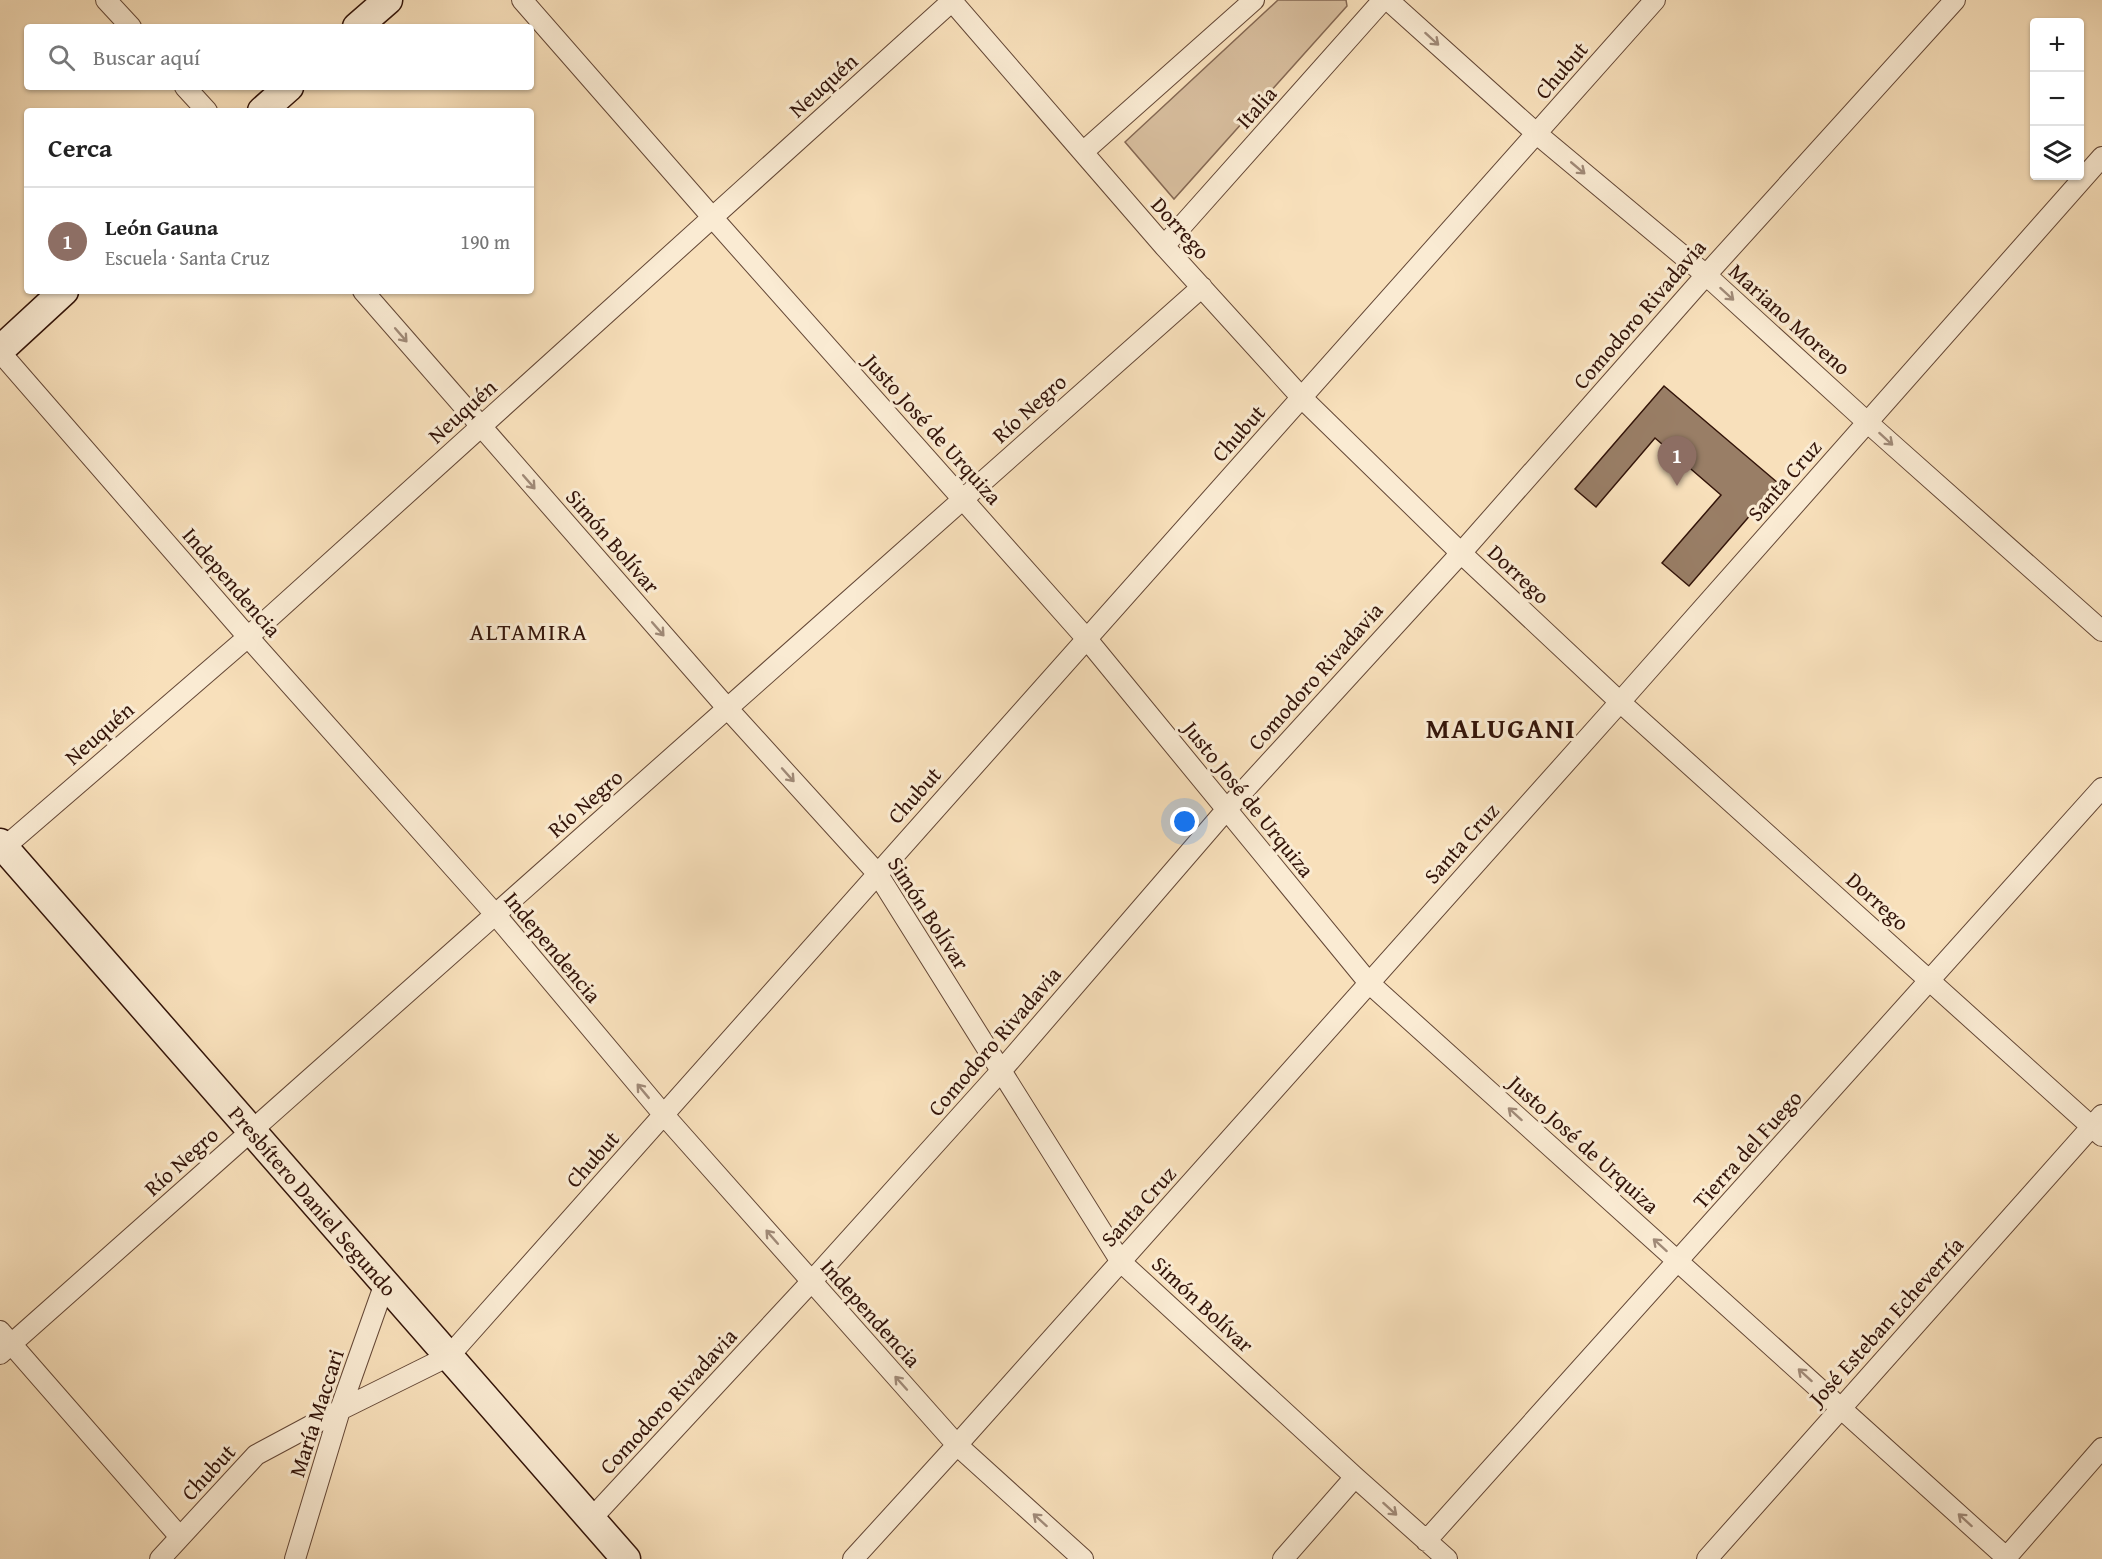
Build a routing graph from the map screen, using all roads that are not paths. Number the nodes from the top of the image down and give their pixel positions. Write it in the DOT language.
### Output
graph roads {
  1 [pos="106,0"];
  2 [pos="387,0"];
  3 [pos="522,0"];
  4 [pos="1383,0"];
  5 [pos="1388,0"];
  6 [pos="1655,0"];
  7 [pos="1955,0"];
  8 [pos="951,1"];
  9 [pos="1241,4"];
  10 [pos="128,24"];
  11 [pos="360,24"];
  12 [pos="188,90"];
  13 [pos="286,90"];
  14 [pos="204,108"];
  15 [pos="266,108"];
  16 [pos="1537,134"];
  17 [pos="1083,152"];
  18 [pos="2102,157"];
  19 [pos="712,217"];
  20 [pos="1164,246"];
  21 [pos="1706,275"];
  22 [pos="1202,286"];
  23 [pos="61,294"];
  24 [pos="366,294"];
  25 [pos="0,351"];
  26 [pos="1302,398"];
  27 [pos="1867,422"];
  28 [pos="480,426"];
  29 [pos="963,499"];
  30 [pos="1461,552"];
  31 [pos="2102,631"];
  32 [pos="248,637"];
  33 [pos="1086,638"];
  34 [pos="1620,702"];
  35 [pos="728,709"];
  36 [pos="2102,788"];
  37 [pos="1227,809"];
  38 [pos="1,847"];
  39 [pos="877,873"];
  40 [pos="495,914"];
  41 [pos="1929,980"];
  42 [pos="1369,982"];
  43 [pos="1001,1071"];
  44 [pos="663,1114"];
  45 [pos="2098,1126"];
  46 [pos="251,1131"];
  47 [pos="1678,1261"];
  48 [pos="1121,1262"];
  49 [pos="811,1282"];
  50 [pos="385,1283"];
  51 [pos="4,1343"];
  52 [pos="449,1356"];
  53 [pos="1841,1407"];
  54 [pos="340,1410"];
  55 [pos="957,1445"];
  56 [pos="2102,1448"];
  57 [pos="1355,1477"];
  58 [pos="591,1519"];
  59 [pos="180,1537"];
  60 [pos="1426,1540"];
  61 [pos="2007,1558"];
  62 [pos="160,1559"];
  63 [pos="295,1559"];
  64 [pos="627,1559"];
  65 [pos="853,1559"];
  66 [pos="1083,1559"];
  67 [pos="1283,1559"];
  68 [pos="1447,1559"];
  69 [pos="1707,1559"];
  1 -- 10 [label="street"];
  2 -- 11 [label="main road"];
  3 -- 19 [label="street, Justo José de Urquiza"];
  4 -- 20 [label="street, Italia"];
  5 -- 16 [label="street, Mariano Moreno, one-way"];
  6 -- 16 [label="street, Chubut"];
  7 -- 21 [label="street, Comodoro Rivadavia"];
  8 -- 17 [label="street, Dorrego"];
  8 -- 19 [label="street, Neuquén"];
  9 -- 17 [label="street"];
  12 -- 14 [label="street"];
  13 -- 15 [label="main road"];
  16 -- 21 [label="street, Mariano Moreno, one-way"];
  16 -- 26 [label="street, Chubut"];
  17 -- 20 [label="street, Dorrego"];
  18 -- 27 [label="street, Santa Cruz"];
  19 -- 28 [label="street, Neuquén"];
  19 -- 29 [label="street, Justo José de Urquiza"];
  20 -- 22 [label="street, Dorrego"];
  21 -- 27 [label="street, Mariano Moreno, one-way"];
  21 -- 30 [label="street, Comodoro Rivadavia"];
  22 -- 26 [label="street, Dorrego"];
  22 -- 29 [label="street, Río Negro"];
  23 -- 25 [label="main road"];
  24 -- 28 [label="street, Simón Bolívar, one-way"];
  25 -- 32 [label="street, Independencia"];
  26 -- 30 [label="street, Dorrego"];
  26 -- 33 [label="street, Chubut"];
  27 -- 31 [label="street, Mariano Moreno, one-way"];
  27 -- 34 [label="street, Santa Cruz"];
  28 -- 32 [label="street, Neuquén"];
  28 -- 35 [label="street, Simón Bolívar, one-way"];
  29 -- 33 [label="street, Justo José de Urquiza"];
  29 -- 35 [label="street, Río Negro"];
  30 -- 34 [label="street, Dorrego"];
  30 -- 37 [label="street, Comodoro Rivadavia"];
  32 -- 38 [label="street, Neuquén"];
  32 -- 40 [label="street, Independencia"];
  33 -- 37 [label="street, Justo José de Urquiza"];
  33 -- 39 [label="street, Chubut"];
  34 -- 41 [label="street, Dorrego"];
  34 -- 42 [label="street, Santa Cruz"];
  35 -- 39 [label="street, Simón Bolívar, one-way"];
  35 -- 40 [label="street, Río Negro"];
  36 -- 41 [label="street, Tierra del Fuego"];
  37 -- 42 [label="street, Justo José de Urquiza"];
  37 -- 43 [label="street, Comodoro Rivadavia"];
  38 -- 46 [label="main road, Presbítero Daniel Segundo"];
  39 -- 43 [label="street, Simón Bolívar"];
  39 -- 44 [label="street, Chubut"];
  44 -- 40 [label="street, Independencia, one-way"];
  40 -- 46 [label="street, Río Negro"];
  41 -- 45 [label="street, Dorrego"];
  41 -- 47 [label="street, Tierra del Fuego"];
  47 -- 42 [label="street, Justo José de Urquiza, one-way"];
  42 -- 48 [label="street, Santa Cruz"];
  43 -- 48 [label="street, Simón Bolívar"];
  43 -- 49 [label="street, Comodoro Rivadavia"];
  49 -- 44 [label="street, Independencia, one-way"];
  44 -- 52 [label="street, Chubut"];
  45 -- 53 [label="street, José Esteban Echeverría"];
  46 -- 50 [label="main road, Presbítero Daniel Segundo"];
  46 -- 51 [label="street, Río Negro"];
  53 -- 47 [label="street, Justo José de Urquiza, one-way"];
  47 -- 60 [label="street, Tierra del Fuego"];
  48 -- 55 [label="street, Santa Cruz"];
  48 -- 57 [label="street, Simón Bolívar"];
  55 -- 49 [label="street, Independencia, one-way"];
  49 -- 58 [label="street, Comodoro Rivadavia"];
  50 -- 52 [label="main road, Presbítero Daniel Segundo"];
  50 -- 54 [label="street, María Maccari"];
  51 -- 59 [label="street"];
  52 -- 54 [label="street, Chubut"];
  52 -- 58 [label="main road, Presbítero Daniel Segundo"];
  61 -- 53 [label="street, Justo José de Urquiza, one-way"];
  53 -- 69 [label="street, José Esteban Echeverría"];
  54 -- 59 [label="street, Chubut"];
  54 -- 63 [label="street, María Maccari"];
  55 -- 65 [label="street, Santa Cruz"];
  66 -- 55 [label="street, Independencia, one-way"];
  56 -- 61 [label="street"];
  57 -- 60 [label="street, Simón Bolívar, one-way"];
  57 -- 67 [label="street"];
  58 -- 64 [label="main road, Presbítero Daniel Segundo"];
  59 -- 62 [label="street, Chubut"];
  60 -- 68 [label="street, Simón Bolívar"];
}
